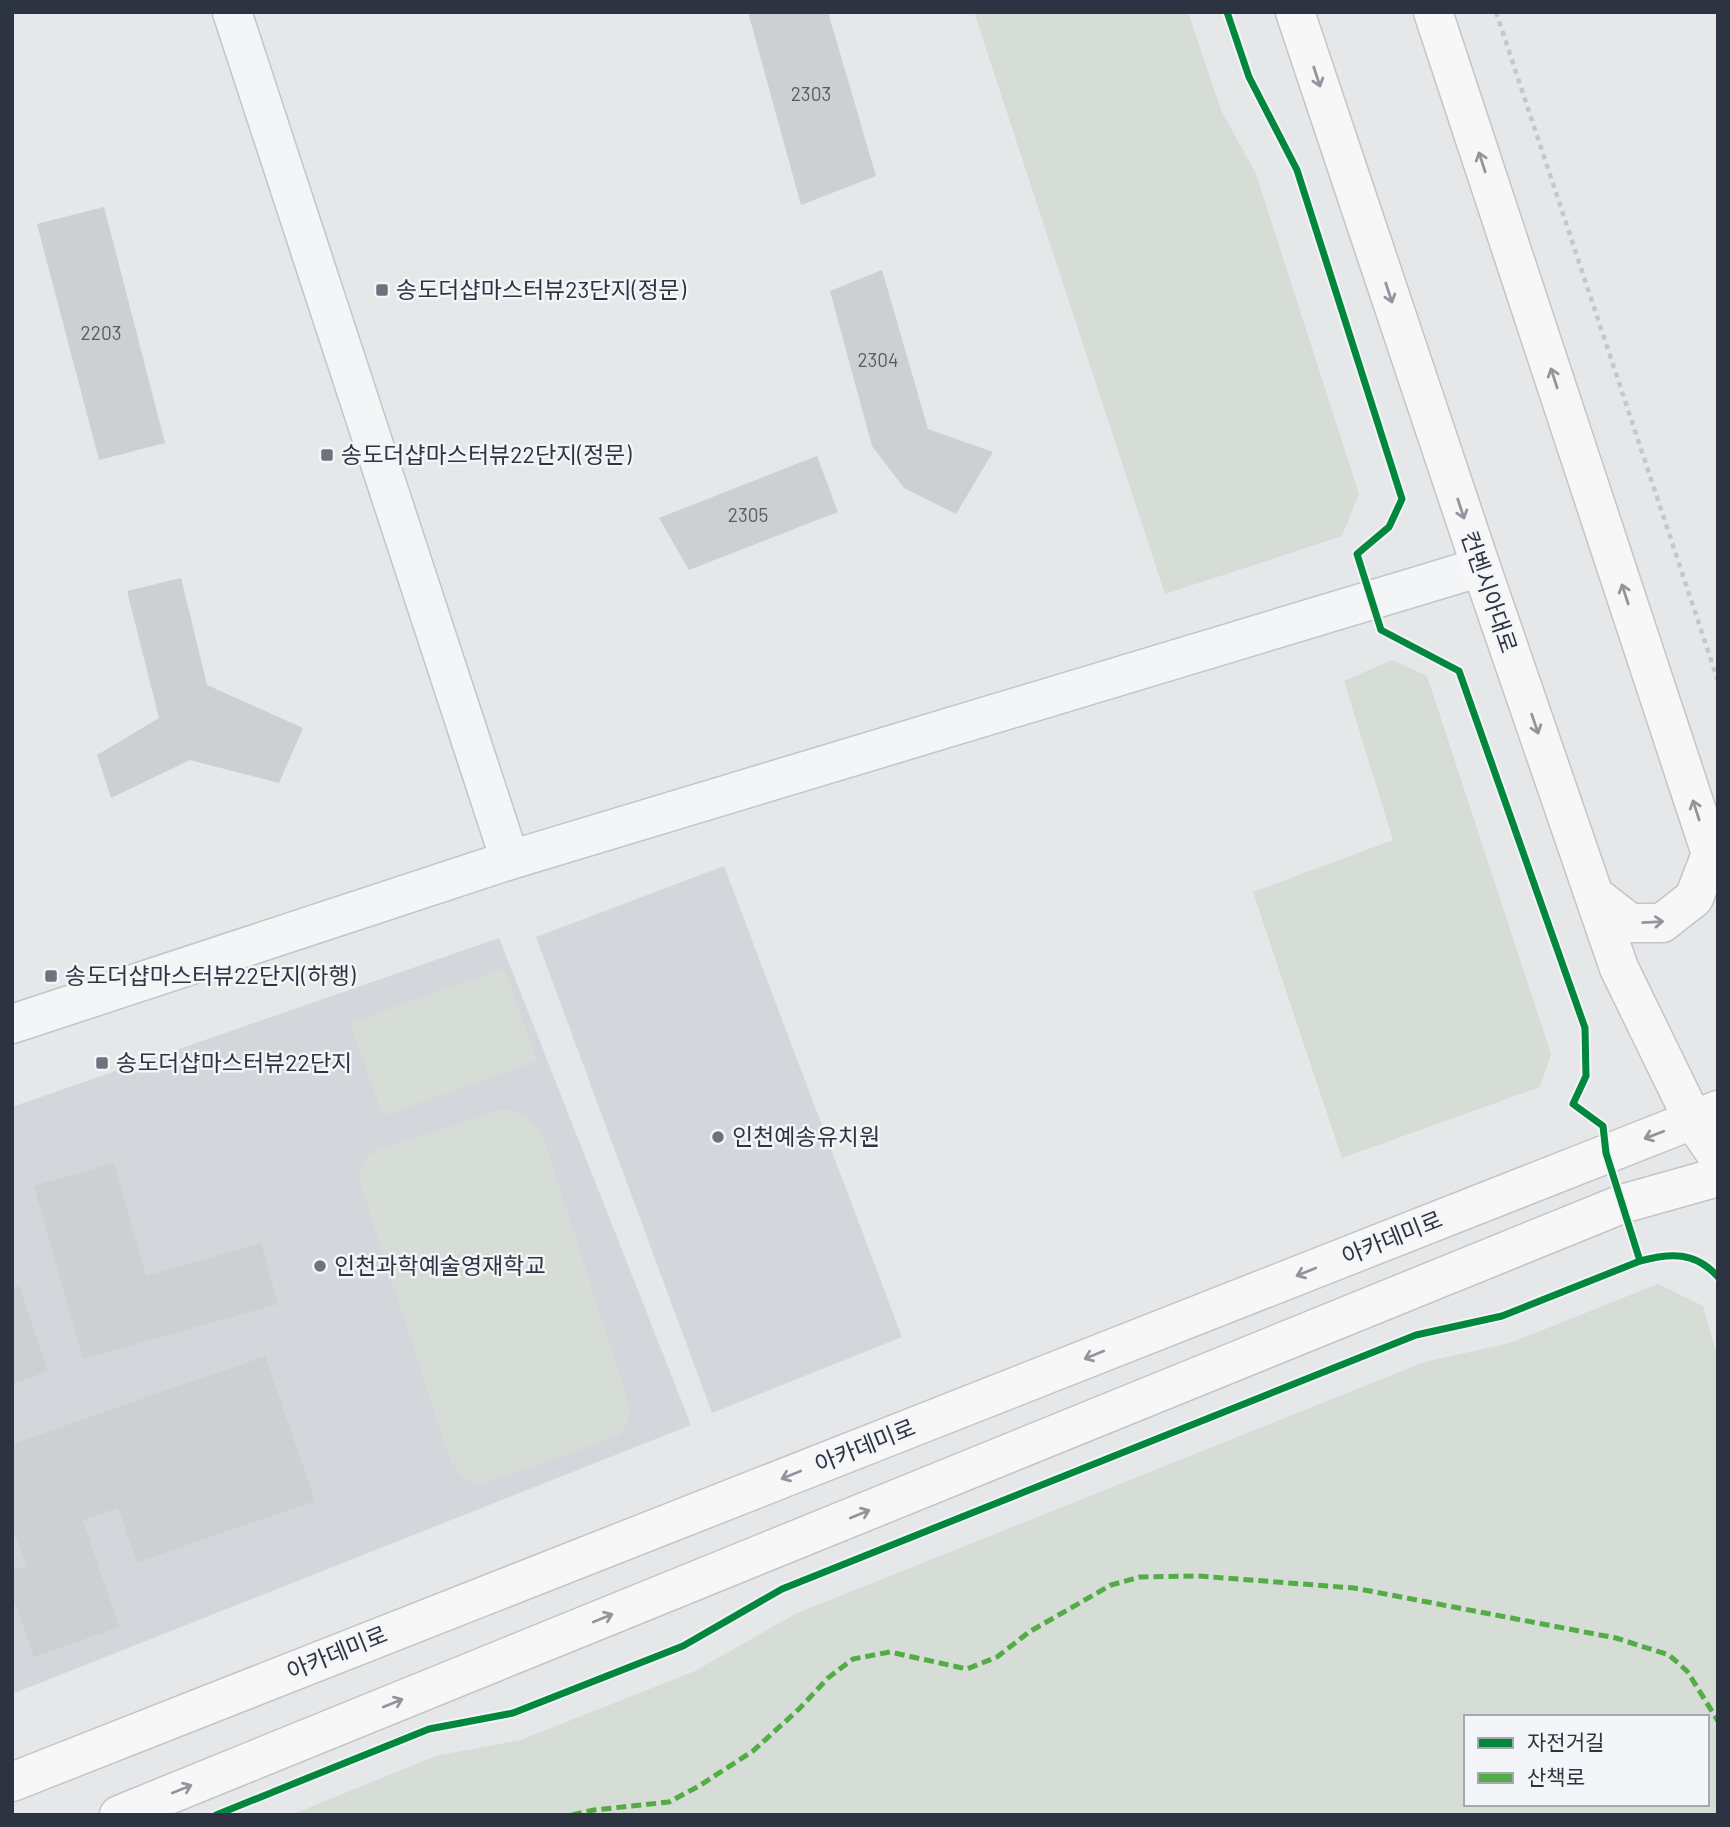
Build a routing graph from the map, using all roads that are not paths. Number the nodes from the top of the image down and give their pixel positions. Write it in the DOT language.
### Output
graph roads {
  1 [pos="232,12"];
  2 [pos="1296,12"];
  3 [pos="1433,12"];
  4 [pos="1480,567"];
  5 [pos="510,860"];
  6 [pos="1714,864"];
  7 [pos="1594,895"];
  8 [pos="12,1024"];
  9 [pos="1705,1115"];
  10 [pos="1718,1157"];
  11 [pos="1718,1177"];
  12 [pos="12,1782"];
  13 [pos="118,1815"];
  1 -- 5 [label="street"];
  2 -- 4 [label="main road, 컨벤시아대로, one-way"];
  6 -- 3 [label="main road, one-way"];
  4 -- 5 [label="street"];
  4 -- 7 [label="main road, 컨벤시아대로, one-way"];
  5 -- 8 [label="street"];
  7 -- 6 [label="main road, one-way"];
  7 -- 9 [label="main road, 컨벤시아대로"];
  9 -- 10 [label="main road, 컨벤시아대로"];
  9 -- 12 [label="main road, 아카데미로, one-way"];
  13 -- 11 [label="main road, one-way"];
}
